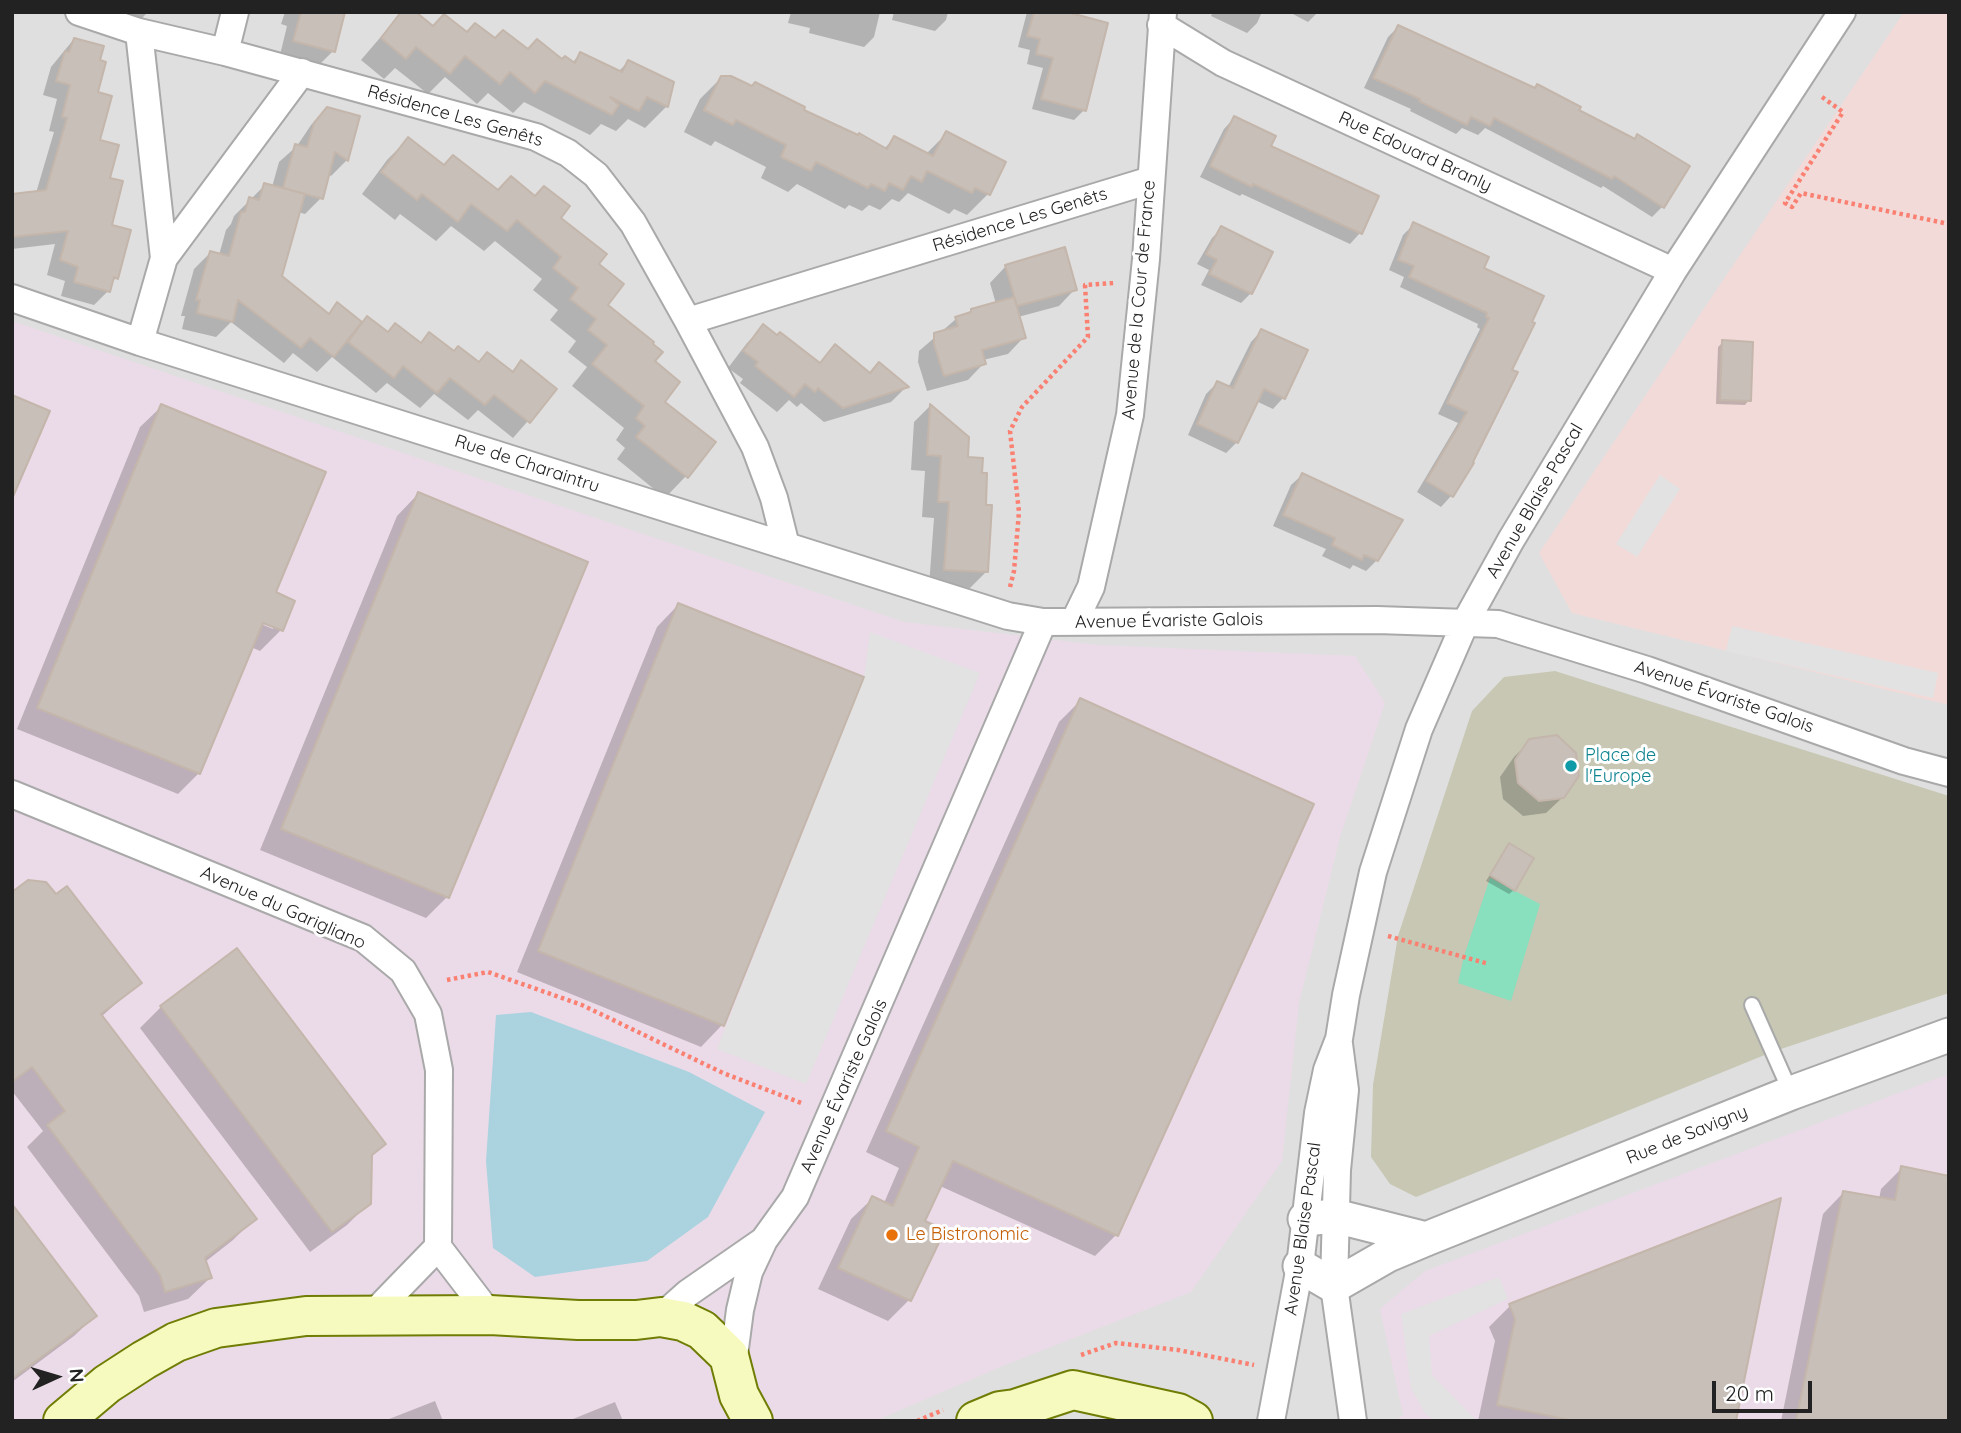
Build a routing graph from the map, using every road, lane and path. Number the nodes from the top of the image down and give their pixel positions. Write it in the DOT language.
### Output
graph roads {
  1 [pos="79,12"];
  2 [pos="235,12"];
  3 [pos="1842,12"];
  4 [pos="1162,19"];
  5 [pos="139,32"];
  6 [pos="225,52"];
  7 [pos="302,72"];
  8 [pos="1797,80"];
  9 [pos="1151,180"];
  10 [pos="1949,223"];
  11 [pos="164,258"];
  12 [pos="1146,259"];
  13 [pos="1672,271"];
  14 [pos="12,298"];
  15 [pos="688,321"];
  16 [pos="140,342"];
  17 [pos="786,546"];
  18 [pos="1008,616"];
  19 [pos="1043,622"];
  20 [pos="1074,622"];
  21 [pos="1465,623"];
  22 [pos="1949,773"];
  23 [pos="12,794"];
  24 [pos="1361,925"];
  25 [pos="1489,964"];
  26 [pos="447,980"];
  27 [pos="1752,1005"];
  28 [pos="1949,1035"];
  29 [pos="1791,1093"];
  30 [pos="831,1114"];
  31 [pos="1320,1217"];
  32 [pos="1426,1239"];
  33 [pos="764,1240"];
  34 [pos="439,1247"];
  35 [pos="1300,1266"];
  36 [pos="1334,1286"];
  37 [pos="490,1315"];
  38 [pos="370,1317"];
  39 [pos="661,1317"];
  40 [pos="744,1405"];
  41 [pos="1030,1415"];
  42 [pos="1350,1417"];
  43 [pos="63,1421"];
  44 [pos="976,1421"];
  45 [pos="1193,1421"];
  46 [pos="1272,1421"];
  1 -- 5 [label="street, Résidence Les Genêts"];
  2 -- 6 [label="street"];
  3 -- 8 [label="street, Avenue Blaise Pascal"];
  4 -- 9 [label="street, Avenue de la Cour de France"];
  4 -- 13 [label="street, Rue Edouard Branly"];
  5 -- 6 [label="street, Résidence Les Genêts"];
  5 -- 11 [label="street"];
  6 -- 7 [label="street, Résidence Les Genêts"];
  7 -- 11 [label="street"];
  7 -- 15 [label="street, Résidence Les Genêts"];
  8 -- 10 [label="path"];
  8 -- 13 [label="street, Avenue Blaise Pascal"];
  9 -- 12 [label="street, Avenue de la Cour de France"];
  9 -- 15 [label="street, Résidence Les Genêts"];
  11 -- 16 [label="street"];
  12 -- 18 [label="path"];
  12 -- 20 [label="street, Avenue de la Cour de France"];
  13 -- 21 [label="street, Avenue Blaise Pascal"];
  14 -- 16 [label="street, Rue de Charaintru"];
  15 -- 17 [label="street, Résidence Les Genêts"];
  16 -- 17 [label="street, Rue de Charaintru"];
  17 -- 18 [label="street, Rue de Charaintru"];
  18 -- 19 [label="street, Rue de Charaintru"];
  19 -- 20 [label="street, Avenue Évariste Galois"];
  19 -- 30 [label="street, Avenue Évariste Galois"];
  20 -- 21 [label="street, Avenue Évariste Galois"];
  21 -- 22 [label="street, Avenue Évariste Galois"];
  21 -- 24 [label="street, Avenue Blaise Pascal"];
  23 -- 34 [label="street, Avenue du Garigliano"];
  24 -- 25 [label="path"];
  24 -- 31 [label="street, Avenue Blaise Pascal"];
  26 -- 30 [label="path"];
  27 -- 29 [label="lane"];
  28 -- 29 [label="street, Rue de Savigny"];
  29 -- 32 [label="street, Rue de Savigny"];
  30 -- 33 [label="street, Avenue Évariste Galois"];
  31 -- 32 [label="street"];
  31 -- 35 [label="street, Avenue Blaise Pascal"];
  31 -- 36 [label="street, Avenue Blaise Pascal"];
  32 -- 36 [label="street, Rue de Savigny"];
  33 -- 39 [label="street, Avenue Évariste Galois"];
  33 -- 40 [label="street, Avenue Évariste Galois"];
  34 -- 37 [label="street"];
  34 -- 38 [label="street"];
  35 -- 36 [label="street"];
  35 -- 46 [label="street, Avenue Blaise Pascal"];
  36 -- 42 [label="street, Avenue Blaise Pascal"];
  37 -- 38 [label="main road, Avenue Évariste Galois"];
  37 -- 39 [label="main road, Avenue Évariste Galois"];
  38 -- 43 [label="main road, Avenue Évariste Galois"];
  39 -- 40 [label="main road, Avenue Évariste Galois"];
  41 -- 44 [label="main road"];
  41 -- 45 [label="main road"];
}
